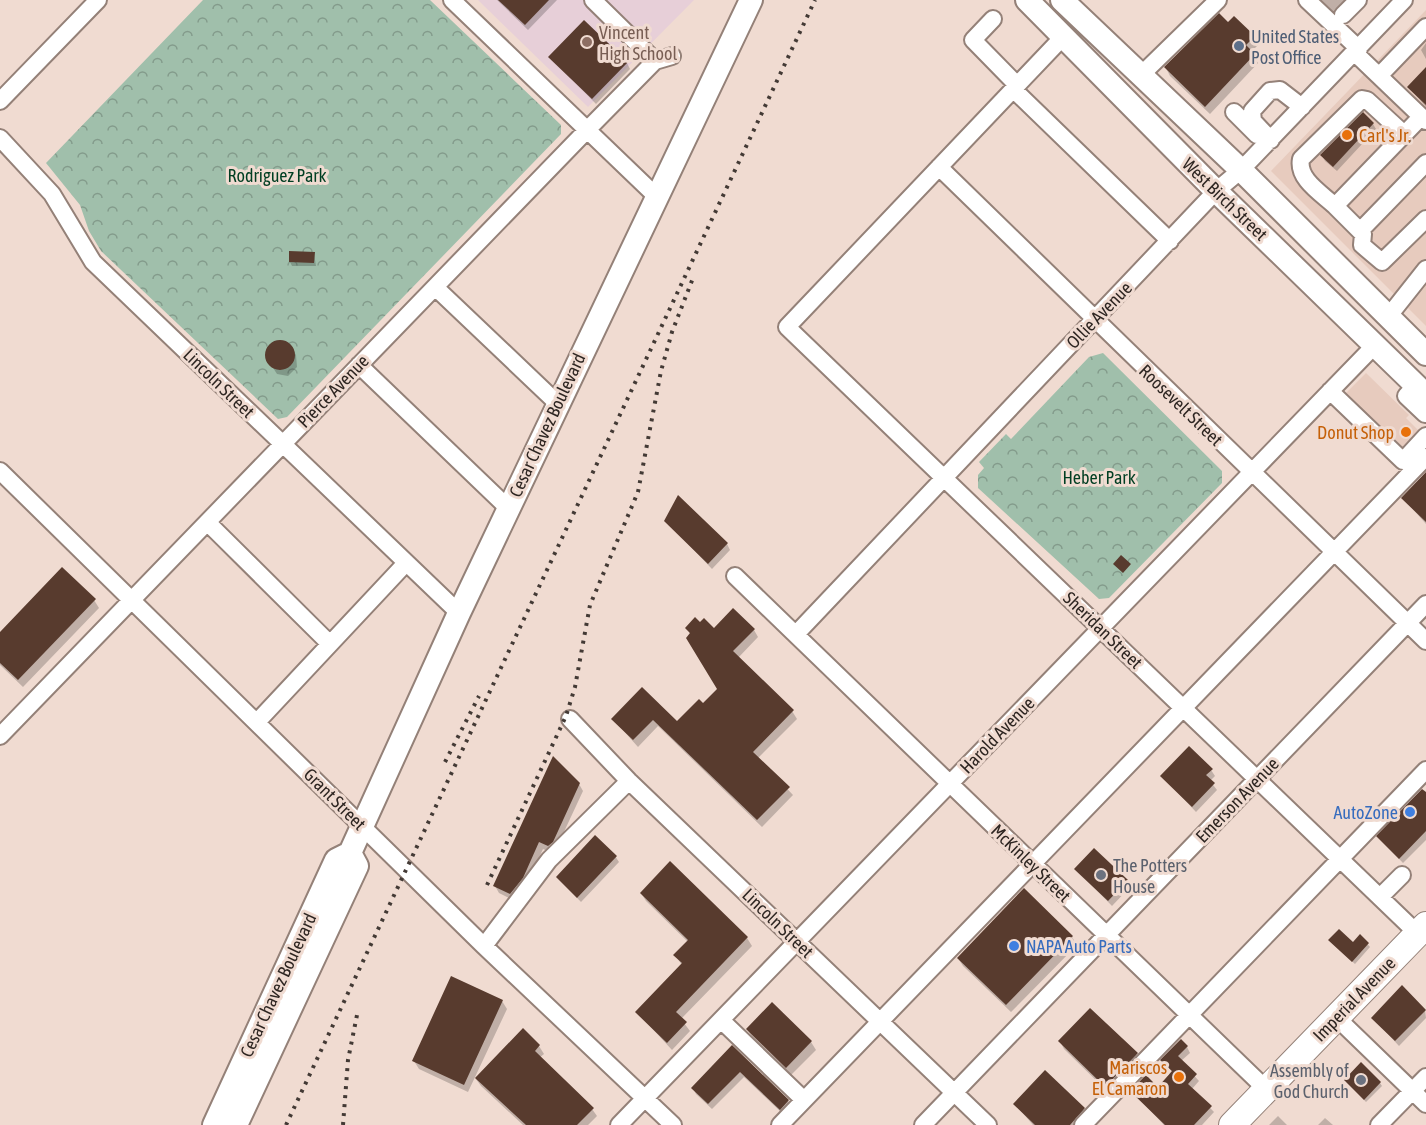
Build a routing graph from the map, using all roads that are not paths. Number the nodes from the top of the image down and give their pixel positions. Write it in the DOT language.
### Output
graph roads {
  1 [pos="98,0"];
  2 [pos="452,0"];
  3 [pos="593,0"];
  4 [pos="751,0"];
  5 [pos="1027,0"];
  6 [pos="1062,0"];
  7 [pos="1218,0"];
  8 [pos="1307,0"];
  9 [pos="1358,0"];
  10 [pos="1401,1"];
  11 [pos="1343,15"];
  12 [pos="993,20"];
  13 [pos="1426,27"];
  14 [pos="1062,38"];
  15 [pos="1357,51"];
  16 [pos="672,56"];
  17 [pos="655,61"];
  18 [pos="1141,75"];
  19 [pos="1379,76"];
  20 [pos="1015,87"];
  21 [pos="0,100"];
  22 [pos="1302,107"];
  23 [pos="1234,112"];
  24 [pos="1424,119"];
  25 [pos="587,130"];
  26 [pos="1404,134"];
  27 [pos="0,138"];
  28 [pos="1269,142"];
  29 [pos="1426,163"];
  30 [pos="939,167"];
  31 [pos="1241,170"];
  32 [pos="1216,191"];
  33 [pos="656,196"];
  34 [pos="1335,207"];
  35 [pos="1426,219"];
  36 [pos="1360,231"];
  37 [pos="1170,241"];
  38 [pos="1426,269"];
  39 [pos="435,287"];
  40 [pos="1388,317"];
  41 [pos="1095,320"];
  42 [pos="1375,345"];
  43 [pos="1426,354"];
  44 [pos="359,365"];
  45 [pos="1330,391"];
  46 [pos="1424,400"];
  47 [pos="557,403"];
  48 [pos="1426,436"];
  49 [pos="282,444"];
  50 [pos="1426,457"];
  51 [pos="0,471"];
  52 [pos="1251,472"];
  53 [pos="943,477"];
  54 [pos="508,508"];
  55 [pos="208,523"];
  56 [pos="1334,552"];
  57 [pos="406,563"];
  58 [pos="735,576"];
  59 [pos="133,600"];
  60 [pos="1426,604"];
  61 [pos="459,613"];
  62 [pos="1408,623"];
  63 [pos="1101,628"];
  64 [pos="797,633"];
  65 [pos="1426,640"];
  66 [pos="330,644"];
  67 [pos="1184,708"];
  68 [pos="570,720"];
  69 [pos="257,722"];
  70 [pos="0,736"];
  71 [pos="1426,770"];
  72 [pos="1257,779"];
  73 [pos="629,782"];
  74 [pos="949,784"];
  75 [pos="361,824"];
  76 [pos="350,853"];
  77 [pos="1340,859"];
  78 [pos="1032,864"];
  79 [pos="1402,876"];
  80 [pos="1380,897"];
  81 [pos="1423,930"];
  82 [pos="1106,936"];
  83 [pos="798,941"];
  84 [pos="483,945"];
  85 [pos="293,954"];
  86 [pos="1189,1015"];
  87 [pos="1337,1018"];
  88 [pos="721,1020"];
  89 [pos="881,1021"];
  90 [pos="1426,1077"];
  91 [pos="1267,1090"];
  92 [pos="1412,1091"];
  93 [pos="954,1092"];
  94 [pos="645,1098"];
  95 [pos="804,1100"];
  96 [pos="1426,1104"];
  97 [pos="1241,1122"];
  98 [pos="200,1125"];
  99 [pos="214,1125"];
  100 [pos="236,1125"];
  101 [pos="619,1125"];
  102 [pos="673,1125"];
  103 [pos="780,1125"];
  104 [pos="923,1125"];
  105 [pos="988,1125"];
  106 [pos="1083,1125"];
  107 [pos="1379,1125"];
  1 -- 21 [label="street"];
  2 -- 25 [label="street"];
  3 -- 17 [label="street"];
  4 -- 33 [label="main road, Cesar Chavez Boulevard"];
  5 -- 14 [label="main road, West Birch Street"];
  6 -- 18 [label="main road, West Birch Street"];
  7 -- 18 [label="street"];
  8 -- 15 [label="street"];
  9 -- 11 [label="street"];
  10 -- 15 [label="street, Ollie Avenue"];
  12 -- 20 [label="street"];
  13 -- 19 [label="street"];
  14 -- 20 [label="street"];
  14 -- 32 [label="main road, West Birch Street"];
  15 -- 19 [label="street"];
  15 -- 22 [label="street, Ollie Avenue"];
  16 -- 17 [label="street, Pierce Avenue"];
  17 -- 25 [label="street, Pierce Avenue"];
  18 -- 31 [label="main road, West Birch Street"];
  19 -- 24 [label="street"];
  20 -- 30 [label="street"];
  20 -- 37 [label="street"];
  22 -- 28 [label="street, Ollie Avenue"];
  22 -- 28 [label="street"];
  23 -- 28 [label="street"];
  24 -- 26 [label="street"];
  25 -- 33 [label="street"];
  25 -- 39 [label="street, Pierce Avenue"];
  26 -- 34 [label="street"];
  26 -- 34 [label="street"];
  27 -- 49 [label="street, Lincoln Street"];
  28 -- 31 [label="street, Ollie Avenue"];
  29 -- 36 [label="street"];
  30 -- 41 [label="street, Roosevelt Street"];
  30 -- 53 [label="street, Sheridan Street"];
  31 -- 32 [label="street, Ollie Avenue"];
  31 -- 40 [label="main road, West Birch Street"];
  32 -- 37 [label="street, Ollie Avenue"];
  32 -- 42 [label="main road, West Birch Street"];
  33 -- 47 [label="main road, Cesar Chavez Boulevard"];
  34 -- 36 [label="street"];
  35 -- 36 [label="street"];
  37 -- 41 [label="street, Ollie Avenue"];
  38 -- 40 [label="street"];
  39 -- 44 [label="street, Pierce Avenue"];
  39 -- 47 [label="street"];
  40 -- 43 [label="main road, West Birch Street"];
  41 -- 52 [label="street, Roosevelt Street"];
  41 -- 53 [label="street, Ollie Avenue"];
  42 -- 45 [label="street, Harold Avenue"];
  42 -- 46 [label="main road"];
  44 -- 49 [label="street, Pierce Avenue"];
  44 -- 54 [label="street"];
  45 -- 48 [label="street"];
  45 -- 52 [label="street, Harold Avenue"];
  47 -- 54 [label="main road, Cesar Chavez Boulevard"];
  49 -- 55 [label="street, Pierce Avenue"];
  49 -- 57 [label="street, Lincoln Street"];
  50 -- 56 [label="street"];
  51 -- 59 [label="street, Grant Street"];
  52 -- 56 [label="street, Roosevelt Street"];
  52 -- 63 [label="street, Harold Avenue"];
  53 -- 63 [label="street, Sheridan Street"];
  53 -- 64 [label="street, Ollie Avenue"];
  54 -- 61 [label="main road, Cesar Chavez Boulevard"];
  55 -- 59 [label="street, Pierce Avenue"];
  55 -- 66 [label="street"];
  56 -- 62 [label="street, Roosevelt Street"];
  56 -- 67 [label="street"];
  57 -- 61 [label="street, Lincoln Street"];
  57 -- 66 [label="street"];
  58 -- 64 [label="street, McKinley Street"];
  59 -- 69 [label="street, Grant Street"];
  59 -- 70 [label="street, Pierce Avenue"];
  60 -- 62 [label="street, Emerson Avenue"];
  61 -- 75 [label="main road, Cesar Chavez Boulevard"];
  62 -- 65 [label="street, Roosevelt Street"];
  62 -- 72 [label="street, Emerson Avenue"];
  63 -- 67 [label="street, Sheridan Street"];
  63 -- 74 [label="street, Harold Avenue"];
  64 -- 74 [label="street, McKinley Street"];
  66 -- 69 [label="street"];
  67 -- 72 [label="street, Sheridan Street"];
  67 -- 78 [label="street"];
  68 -- 73 [label="street, Lincoln Street"];
  69 -- 75 [label="street, Grant Street"];
  71 -- 77 [label="street"];
  72 -- 77 [label="street, Sheridan Street"];
  72 -- 82 [label="street, Emerson Avenue"];
  73 -- 83 [label="street, Lincoln Street"];
  73 -- 84 [label="street"];
  74 -- 78 [label="street, McKinley Street"];
  74 -- 83 [label="street, Harold Avenue"];
  75 -- 76 [label="main road, Cesar Chavez Boulevard"];
  75 -- 84 [label="street, Grant Street"];
  76 -- 85 [label="main road, Cesar Chavez Boulevard"];
  76 -- 100 [label="main road, Cesar Chavez Boulevard"];
  77 -- 80 [label="street, Sheridan Street"];
  77 -- 86 [label="street"];
  78 -- 82 [label="street, McKinley Street"];
  78 -- 89 [label="street"];
  79 -- 80 [label="street"];
  80 -- 81 [label="street, Sheridan Street"];
  81 -- 87 [label="highway, Imperial Avenue"];
  82 -- 86 [label="street, McKinley Street"];
  82 -- 93 [label="street, Emerson Avenue"];
  83 -- 88 [label="street, Harold Avenue"];
  83 -- 89 [label="street, Lincoln Street"];
  84 -- 94 [label="street, Grant Street"];
  85 -- 98 [label="main road"];
  85 -- 99 [label="main road, Cesar Chavez Boulevard"];
  86 -- 91 [label="street, McKinley Street"];
  86 -- 106 [label="street"];
  87 -- 91 [label="highway, Imperial Avenue"];
  87 -- 92 [label="street"];
  88 -- 94 [label="street, Harold Avenue"];
  88 -- 95 [label="street"];
  89 -- 93 [label="street, Lincoln Street"];
  89 -- 95 [label="street"];
  90 -- 92 [label="street"];
  91 -- 97 [label="highway, Imperial Avenue"];
  92 -- 96 [label="street"];
  92 -- 107 [label="street"];
  93 -- 104 [label="street, Emerson Avenue"];
  93 -- 105 [label="street, Lincoln Street"];
  94 -- 101 [label="street, Harold Avenue"];
  94 -- 102 [label="street, Grant Street"];
  95 -- 103 [label="street"];
}
